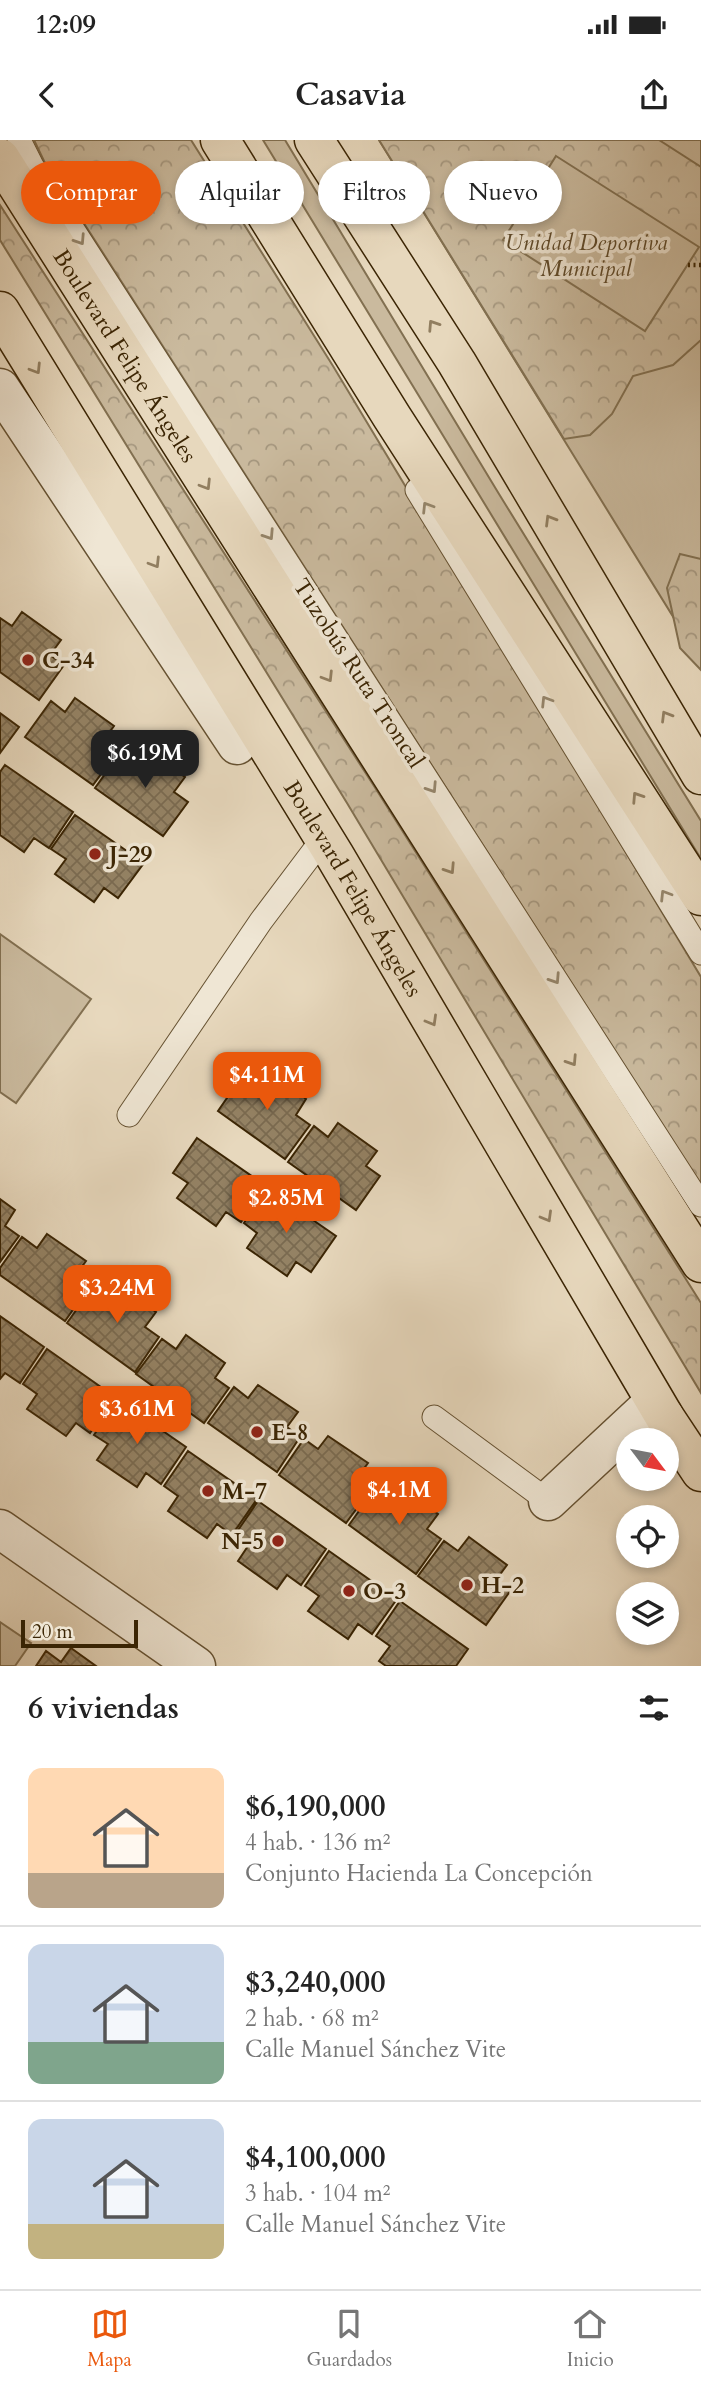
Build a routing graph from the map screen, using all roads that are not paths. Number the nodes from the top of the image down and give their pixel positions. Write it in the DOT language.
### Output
graph roads {
  1 [pos="11,140"];
  2 [pos="19,140"];
  3 [pos="200,140"];
  4 [pos="220,140"];
  5 [pos="314,140"];
  6 [pos="16,162"];
  7 [pos="0,311"];
  8 [pos="0,388"];
  9 [pos="237,745"];
  10 [pos="701,775"];
  11 [pos="335,856"];
  12 [pos="701,896"];
  13 [pos="701,953"];
  14 [pos="129,1115"];
  15 [pos="701,1205"];
  16 [pos="701,1264"];
  17 [pos="664,1416"];
  18 [pos="434,1417"];
  19 [pos="701,1472"];
  20 [pos="548,1502"];
  21 [pos="0,1529"];
  22 [pos="196,1666"];
  1 -- 6 [label="lane"];
  2 -- 6 [label="lane, Tuzobús Ruta Troncal"];
  13 -- 3 [label="lane, one-way"];
  12 -- 4 [label="main road, one-way"];
  10 -- 5 [label="main road, one-way"];
  6 -- 15 [label="lane, Tuzobús Ruta Troncal, one-way"];
  6 -- 16 [label="main road, Boulevard Felipe Ángeles, one-way"];
  7 -- 11 [label="main road, Boulevard Felipe Ángeles, one-way"];
  8 -- 9 [label="street"];
  11 -- 14 [label="lane"];
  11 -- 17 [label="main road, Boulevard Felipe Ángeles, one-way"];
  17 -- 19 [label="main road, Boulevard Felipe Ángeles"];
  17 -- 20 [label="street"];
  18 -- 20 [label="lane"];
  21 -- 22 [label="street"];
}
